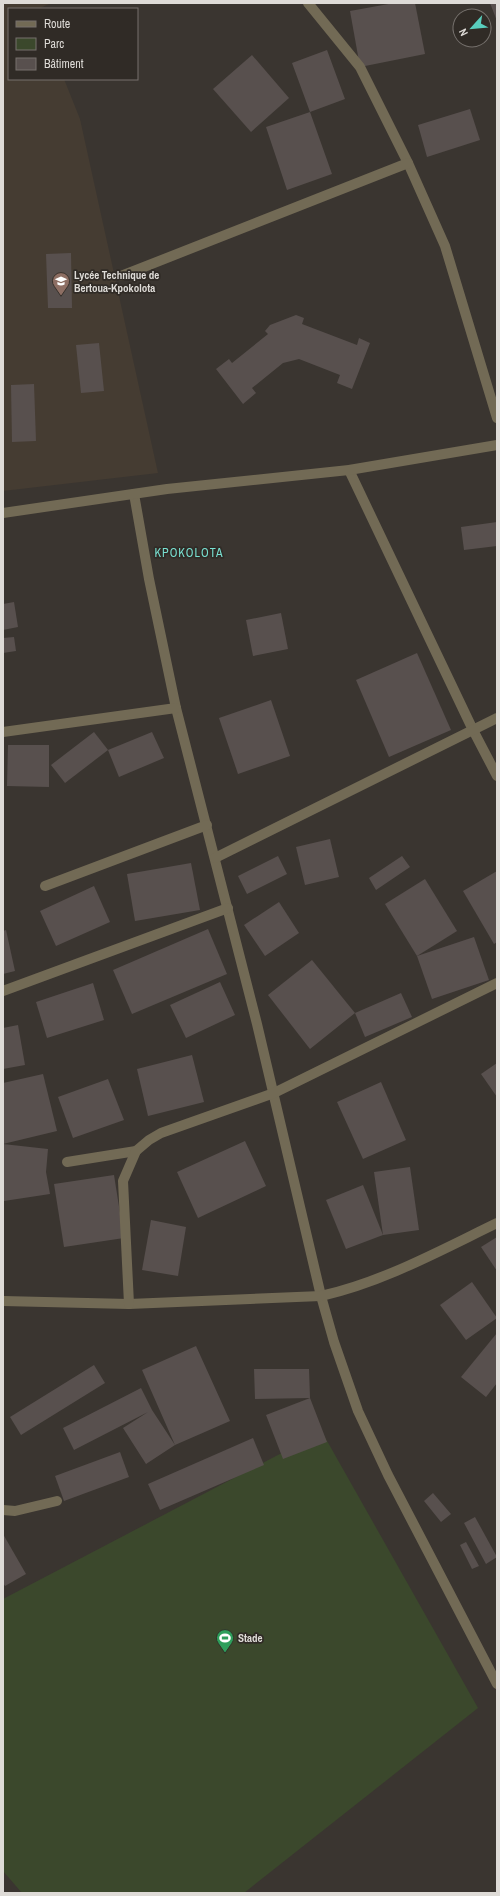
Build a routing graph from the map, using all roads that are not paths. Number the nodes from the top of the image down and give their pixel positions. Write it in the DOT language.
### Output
graph roads {
  1 [pos="308,3"];
  2 [pos="408,163"];
  3 [pos="121,276"];
  4 [pos="497,418"];
  5 [pos="497,445"];
  6 [pos="349,470"];
  7 [pos="134,494"];
  8 [pos="3,513"];
  9 [pos="176,708"];
  10 [pos="497,718"];
  11 [pos="473,730"];
  12 [pos="3,732"];
  13 [pos="497,776"];
  14 [pos="207,825"];
  15 [pos="215,858"];
  16 [pos="45,886"];
  17 [pos="228,908"];
  18 [pos="497,982"];
  19 [pos="3,990"];
  20 [pos="274,1093"];
  21 [pos="136,1151"];
  22 [pos="67,1162"];
  23 [pos="497,1223"];
  24 [pos="321,1296"];
  25 [pos="3,1301"];
  26 [pos="129,1304"];
  27 [pos="57,1501"];
  28 [pos="3,1510"];
  29 [pos="497,1684"];
  1 -- 2 [label="street"];
  2 -- 3 [label="street"];
  2 -- 4 [label="street"];
  5 -- 6 [label="street"];
  6 -- 7 [label="street"];
  6 -- 11 [label="street"];
  7 -- 8 [label="street"];
  7 -- 9 [label="street"];
  9 -- 12 [label="street"];
  9 -- 14 [label="street"];
  10 -- 11 [label="street"];
  11 -- 13 [label="street"];
  11 -- 15 [label="street"];
  14 -- 15 [label="street"];
  14 -- 16 [label="street"];
  15 -- 17 [label="street"];
  17 -- 19 [label="street"];
  17 -- 20 [label="street"];
  18 -- 20 [label="street"];
  20 -- 21 [label="street"];
  20 -- 24 [label="street"];
  21 -- 22 [label="street"];
  21 -- 26 [label="street"];
  23 -- 24 [label="street"];
  24 -- 26 [label="street"];
  24 -- 29 [label="street"];
  25 -- 26 [label="street"];
  27 -- 28 [label="street"];
}
